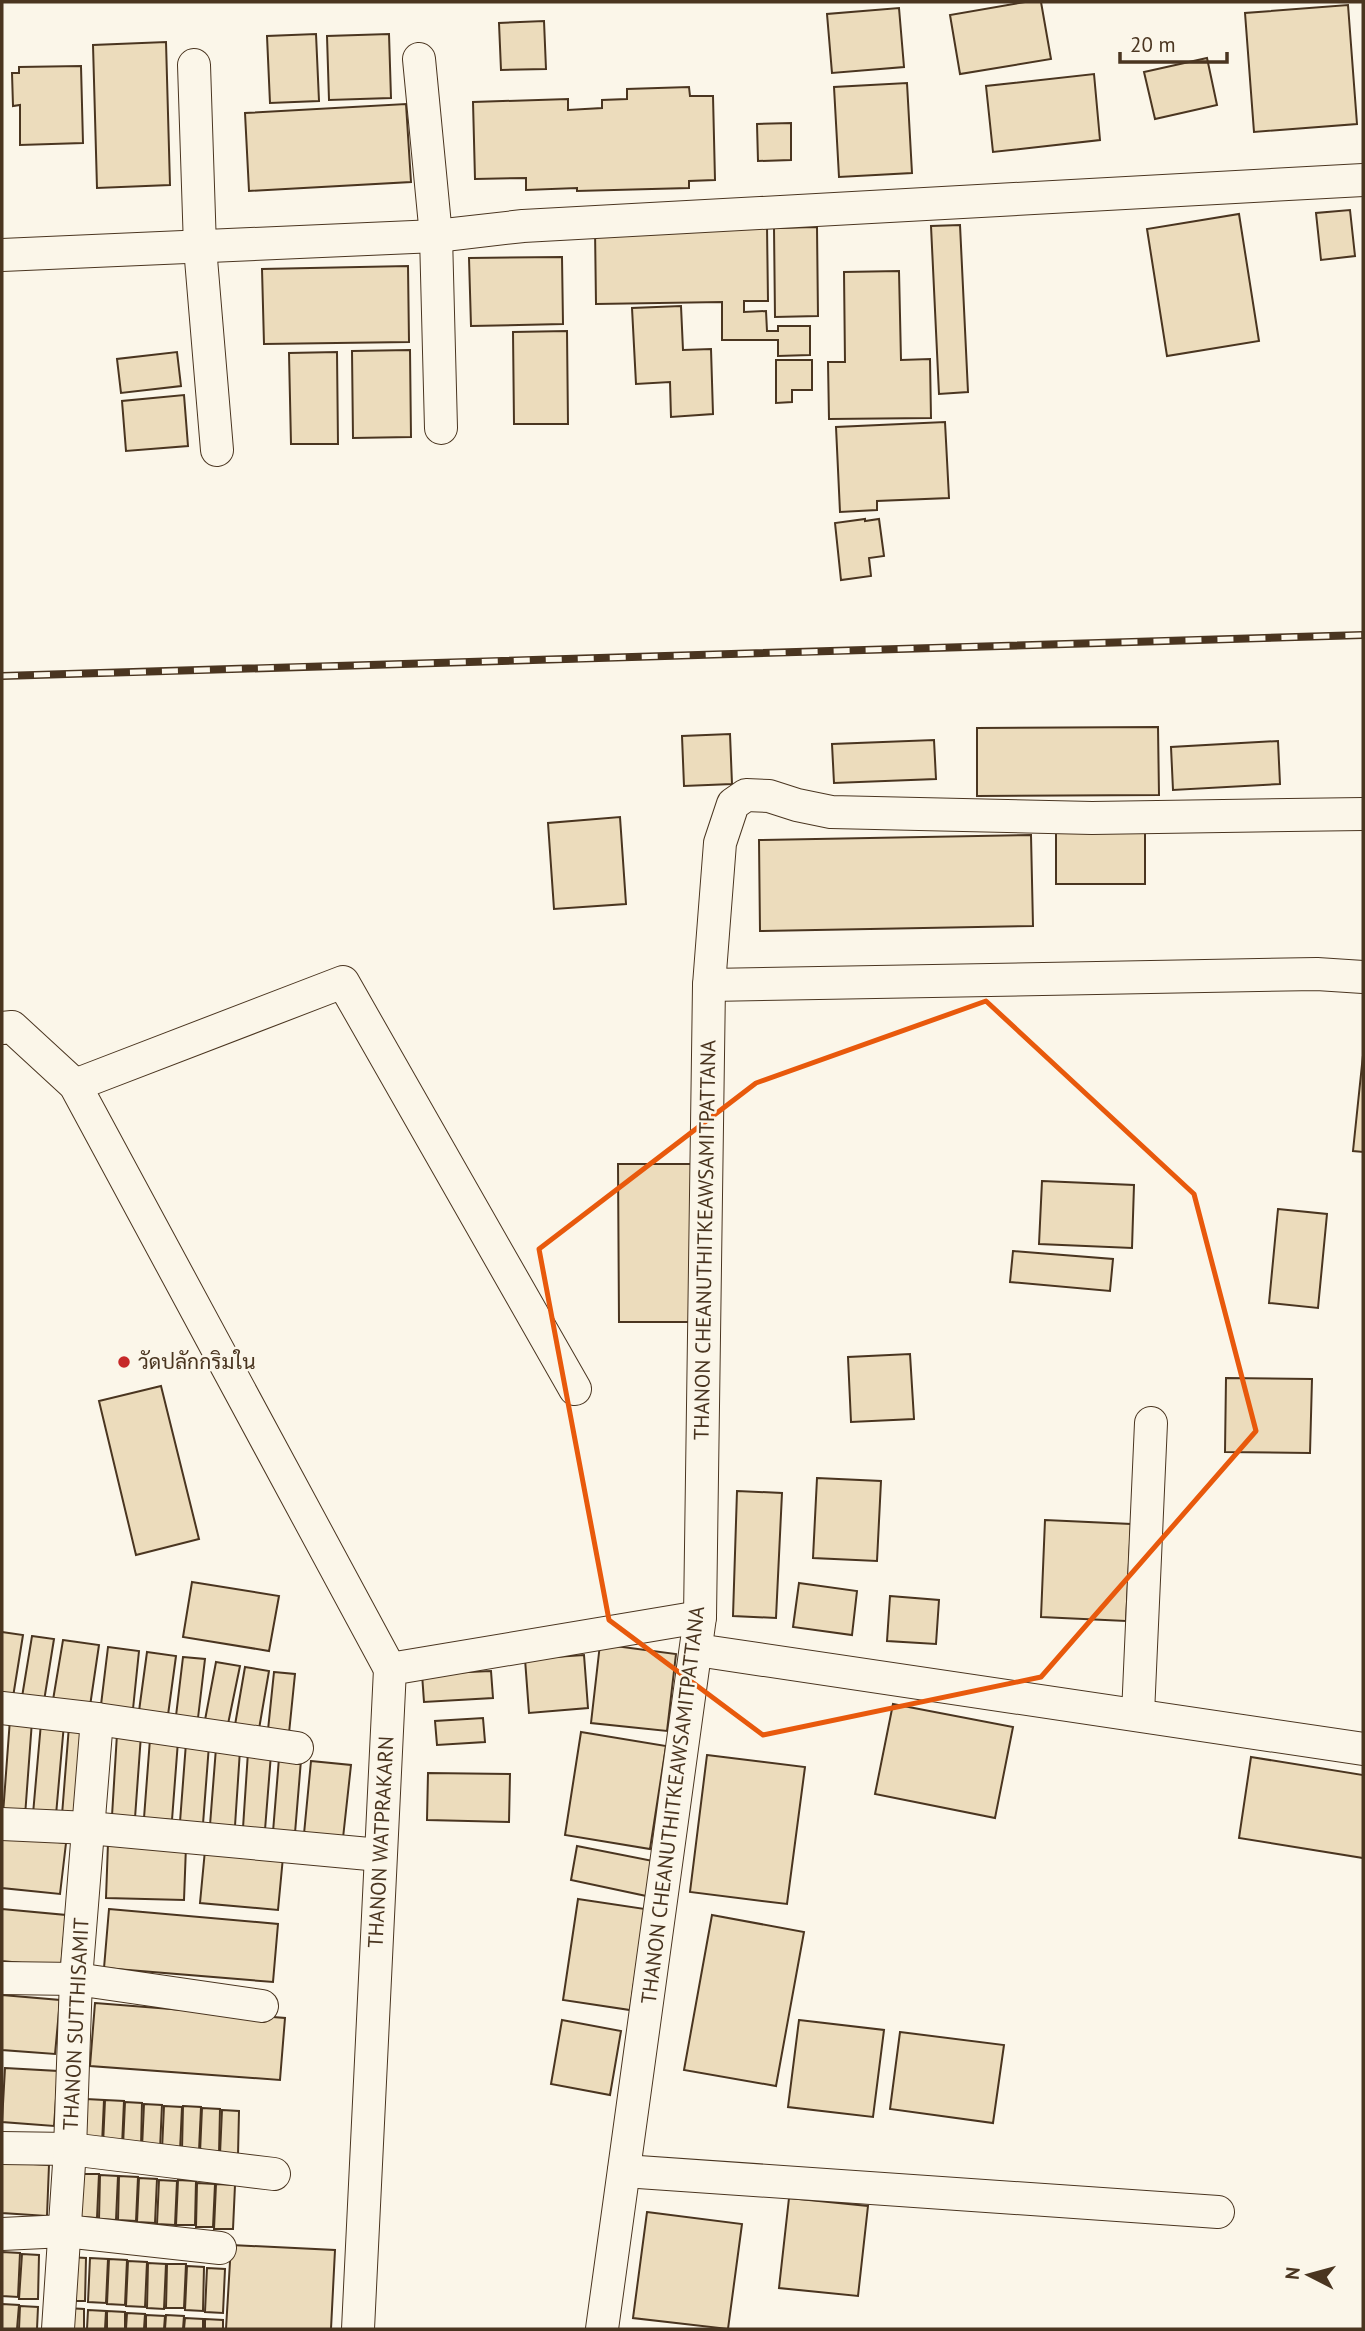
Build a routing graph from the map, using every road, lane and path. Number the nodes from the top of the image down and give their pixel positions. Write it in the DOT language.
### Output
graph roads {
  1 [pos="419,59"];
  2 [pos="194,65"];
  3 [pos="1363,180"];
  4 [pos="436,236"];
  5 [pos="200,247"];
  6 [pos="2,256"];
  7 [pos="441,428"];
  8 [pos="217,450"];
  9 [pos="1363,814"];
  10 [pos="1363,977"];
  11 [pos="709,985"];
  12 [pos="2,1028"];
  13 [pos="75,1085"];
  14 [pos="575,1389"];
  15 [pos="1151,1423"];
  16 [pos="700,1617"];
  17 [pos="697,1650"];
  18 [pos="390,1669"];
  19 [pos="2,1708"];
  20 [pos="1138,1714"];
  21 [pos="97,1719"];
  22 [pos="297,1748"];
  23 [pos="1363,1749"];
  24 [pos="2,1824"];
  25 [pos="89,1828"];
  26 [pos="380,1855"];
  27 [pos="2,1978"];
  28 [pos="76,1979"];
  29 [pos="262,2006"];
  30 [pos="2,2147"];
  31 [pos="70,2149"];
  32 [pos="624,2171"];
  33 [pos="274,2174"];
  34 [pos="1218,2211"];
  35 [pos="65,2231"];
  36 [pos="2,2234"];
  37 [pos="220,2248"];
  38 [pos="58,2329"];
  39 [pos="358,2329"];
  40 [pos="602,2329"];
  1 -- 4 [label="street"];
  2 -- 5 [label="street"];
  3 -- 4 [label="street"];
  4 -- 5 [label="street"];
  4 -- 7 [label="street"];
  5 -- 6 [label="street"];
  5 -- 8 [label="street"];
  9 -- 11 [label="street, THANON CHEANUTHITKEAWSAMITPATTANA"];
  10 -- 11 [label="street"];
  11 -- 16 [label="street, THANON CHEANUTHITKEAWSAMITPATTANA"];
  12 -- 13 [label="street"];
  13 -- 14 [label="street"];
  13 -- 18 [label="street"];
  15 -- 20 [label="street"];
  16 -- 17 [label="street, THANON CHEANUTHITKEAWSAMITPATTANA"];
  16 -- 18 [label="street"];
  17 -- 20 [label="street"];
  17 -- 32 [label="street, THANON CHEANUTHITKEAWSAMITPATTANA"];
  18 -- 26 [label="street, THANON WATPRAKARN"];
  19 -- 21 [label="street"];
  20 -- 23 [label="street"];
  21 -- 22 [label="street"];
  21 -- 25 [label="street, THANON SUTTHISAMIT"];
  24 -- 25 [label="street"];
  25 -- 26 [label="street"];
  25 -- 28 [label="street, THANON SUTTHISAMIT"];
  26 -- 39 [label="street, THANON WATPRAKARN"];
  27 -- 28 [label="street"];
  28 -- 29 [label="street"];
  28 -- 31 [label="street, THANON SUTTHISAMIT"];
  30 -- 31 [label="street"];
  31 -- 33 [label="street"];
  31 -- 35 [label="street, THANON SUTTHISAMIT"];
  32 -- 34 [label="street"];
  32 -- 40 [label="street, THANON CHEANUTHITKEAWSAMITPATTANA"];
  35 -- 36 [label="street"];
  35 -- 37 [label="street"];
  35 -- 38 [label="street, THANON SUTTHISAMIT"];
}
